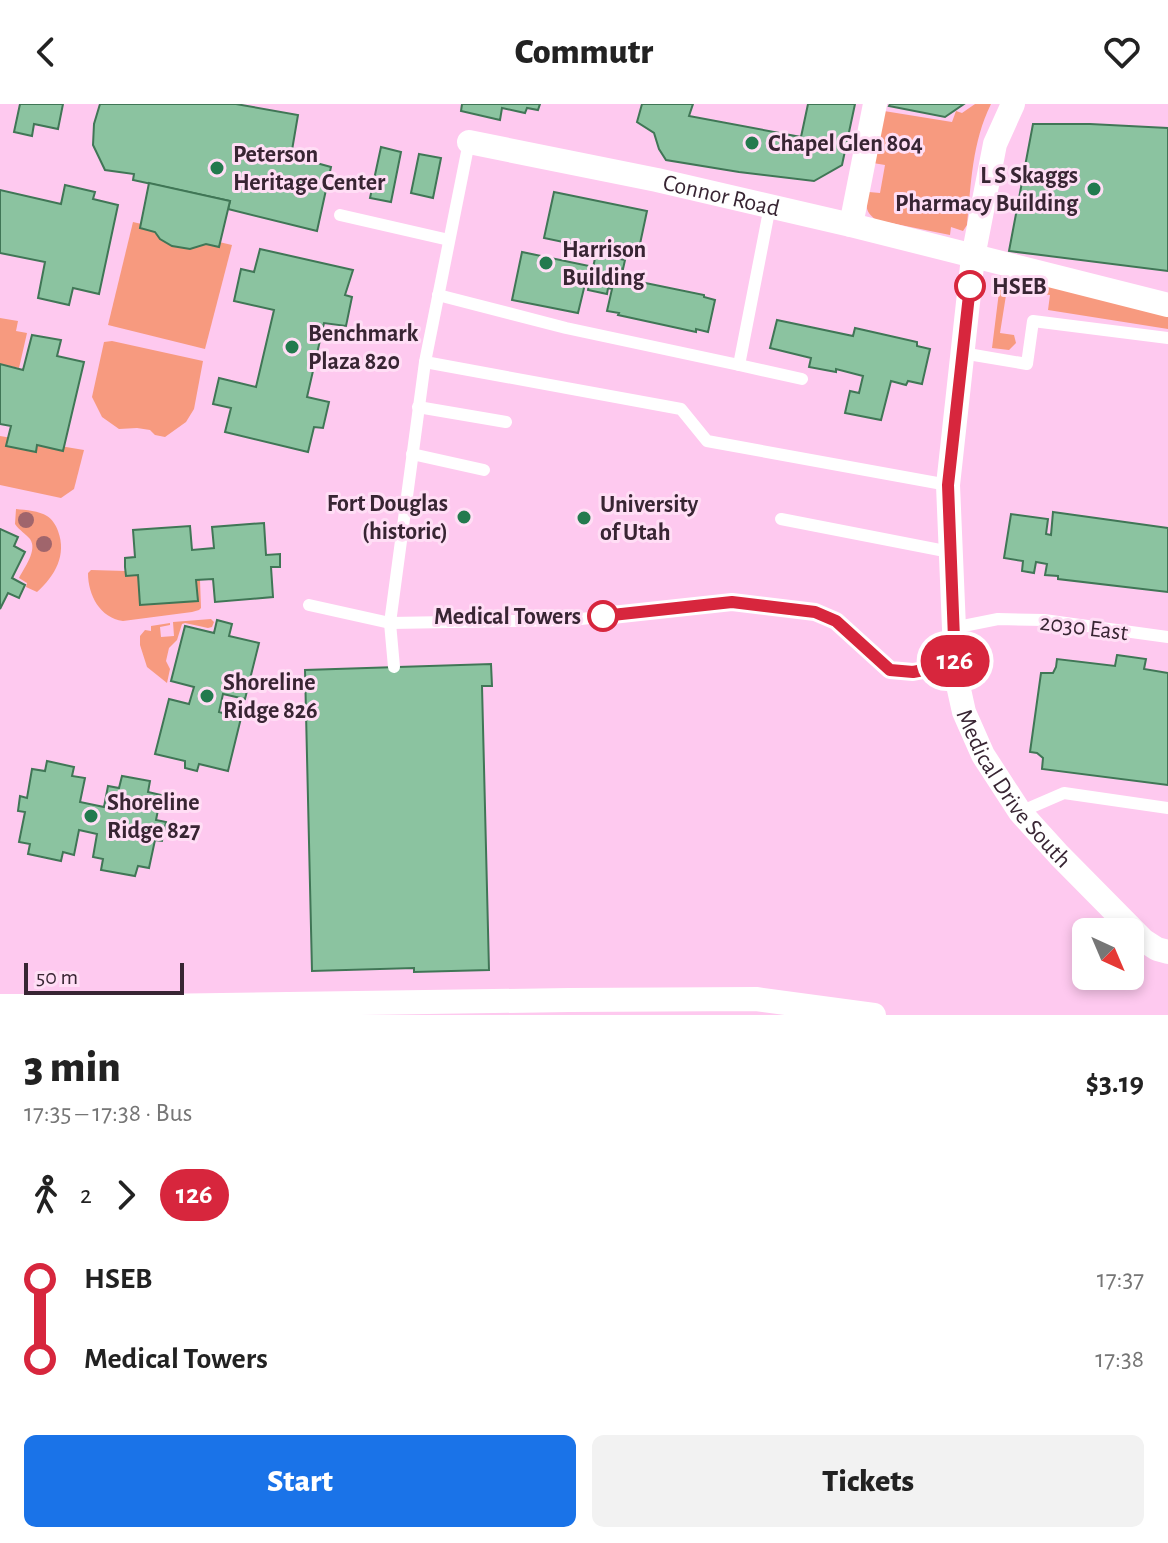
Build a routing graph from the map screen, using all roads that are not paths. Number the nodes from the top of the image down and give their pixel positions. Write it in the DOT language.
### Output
graph roads {
  1 [pos="875,104"];
  2 [pos="1013,104"];
  3 [pos="469,142"];
  4 [pos="770,206"];
  5 [pos="340,215"];
  6 [pos="851,225"];
  7 [pos="449,240"];
  8 [pos="973,257"];
  9 [pos="438,295"];
  10 [pos="1168,305"];
  11 [pos="1168,338"];
  12 [pos="962,353"];
  13 [pos="425,362"];
  14 [pos="739,365"];
  15 [pos="802,379"];
  16 [pos="418,407"];
  17 [pos="506,422"];
  18 [pos="412,454"];
  19 [pos="484,470"];
  20 [pos="948,485"];
  21 [pos="781,519"];
  22 [pos="950,552"];
  23 [pos="309,605"];
  24 [pos="390,623"];
  25 [pos="953,628"];
  26 [pos="1168,637"];
  27 [pos="955,664"];
  28 [pos="394,667"];
  29 [pos="1168,808"];
  30 [pos="1020,812"];
  31 [pos="1168,952"];
  32 [pos="0,1006"];
  33 [pos="874,1015"];
  1 -- 6 [label="street"];
  2 -- 8 [label="street, Medical Drive South"];
  3 -- 4 [label="street, Connor Road"];
  3 -- 7 [label="lane"];
  4 -- 6 [label="street, Connor Road"];
  4 -- 14 [label="lane"];
  5 -- 7 [label="lane"];
  6 -- 8 [label="street, Connor Road"];
  7 -- 9 [label="lane"];
  8 -- 10 [label="street, Connor Road"];
  8 -- 12 [label="street, Medical Drive South"];
  9 -- 13 [label="lane"];
  9 -- 14 [label="lane"];
  11 -- 12 [label="lane"];
  12 -- 20 [label="street, Medical Drive South"];
  13 -- 16 [label="lane"];
  13 -- 20 [label="lane"];
  14 -- 15 [label="lane"];
  16 -- 17 [label="lane"];
  16 -- 18 [label="lane"];
  18 -- 19 [label="lane"];
  18 -- 24 [label="lane"];
  20 -- 22 [label="street, Medical Drive South"];
  21 -- 22 [label="lane"];
  22 -- 25 [label="street, Medical Drive South"];
  23 -- 24 [label="lane"];
  24 -- 27 [label="lane"];
  24 -- 28 [label="lane"];
  25 -- 26 [label="lane, 2030 East"];
  25 -- 27 [label="street, Medical Drive South"];
  27 -- 30 [label="street, Medical Drive South"];
  29 -- 30 [label="lane"];
  30 -- 31 [label="street, Medical Drive South"];
  32 -- 33 [label="street"];
}
